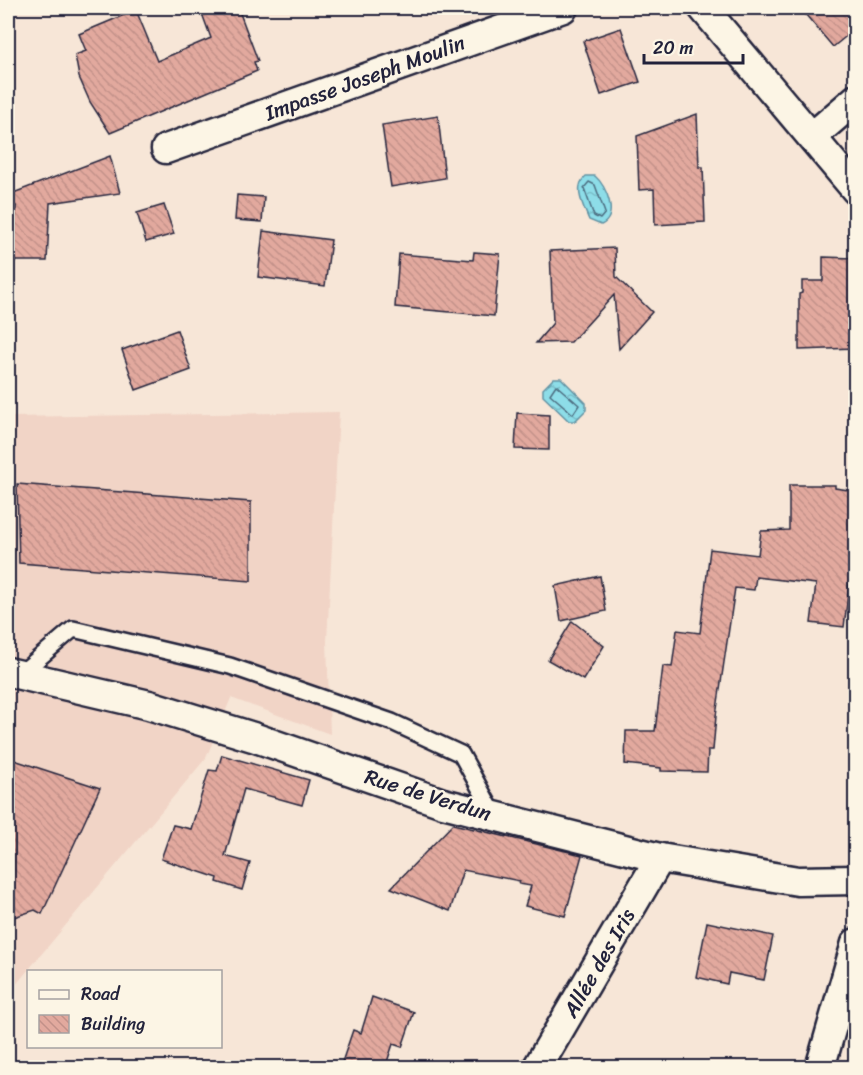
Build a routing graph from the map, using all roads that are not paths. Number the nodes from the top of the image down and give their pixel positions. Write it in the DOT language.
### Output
graph roads {
  1 [pos="563,8"];
  2 [pos="703,8"];
  3 [pos="855,99"];
  4 [pos="813,136"];
  5 [pos="166,149"];
  6 [pos="855,190"];
  7 [pos="13,674"];
  8 [pos="495,816"];
  9 [pos="660,858"];
  10 [pos="855,880"];
  11 [pos="855,943"];
  12 [pos="537,1068"];
  13 [pos="820,1068"];
  1 -- 5 [label="street, Impasse Joseph Moulin"];
  2 -- 4 [label="street"];
  3 -- 4 [label="street"];
  4 -- 6 [label="street"];
  7 -- 8 [label="street, Rue de Verdun"];
  7 -- 8 [label="lane"];
  8 -- 9 [label="street, Rue de Verdun"];
  9 -- 10 [label="street, Rue de Verdun"];
  9 -- 12 [label="street, Allée des Iris"];
  11 -- 13 [label="street"];
}
